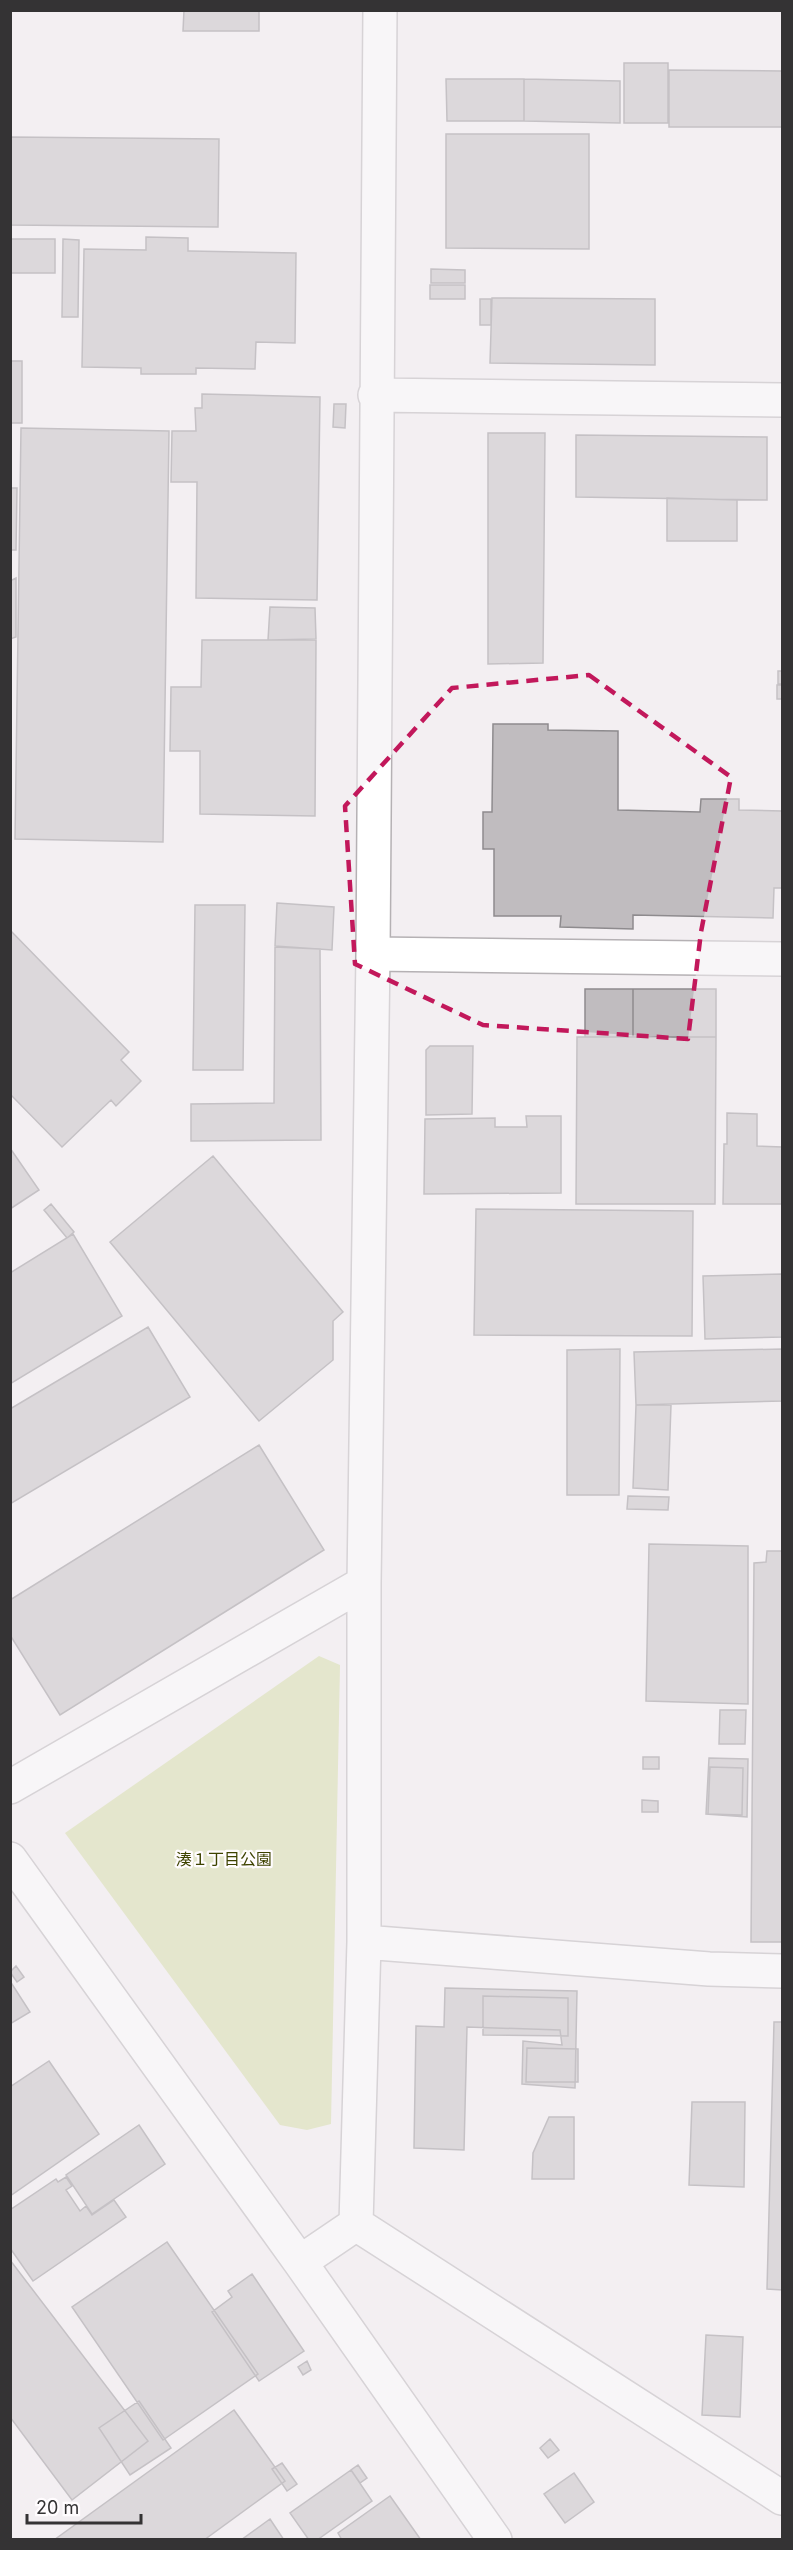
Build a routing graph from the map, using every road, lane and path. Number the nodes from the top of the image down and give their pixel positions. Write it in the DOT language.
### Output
graph roads {
  1 [pos="380,10"];
  2 [pos="375,395"];
  3 [pos="783,400"];
  4 [pos="374,954"];
  5 [pos="783,959"];
  6 [pos="364,1583"];
  7 [pos="10,1787"];
  8 [pos="10,1859"];
  9 [pos="364,1942"];
  10 [pos="783,1971"];
  11 [pos="356,2224"];
  12 [pos="300,2262"];
  13 [pos="783,2498"];
  14 [pos="495,2540"];
  1 -- 2 [label="street"];
  2 -- 3 [label="street"];
  2 -- 4 [label="street"];
  4 -- 5 [label="street"];
  4 -- 6 [label="street"];
  6 -- 7 [label="street"];
  6 -- 9 [label="street"];
  8 -- 12 [label="street"];
  9 -- 10 [label="street"];
  9 -- 11 [label="street"];
  11 -- 12 [label="street"];
  11 -- 13 [label="street"];
  12 -- 14 [label="street"];
}
